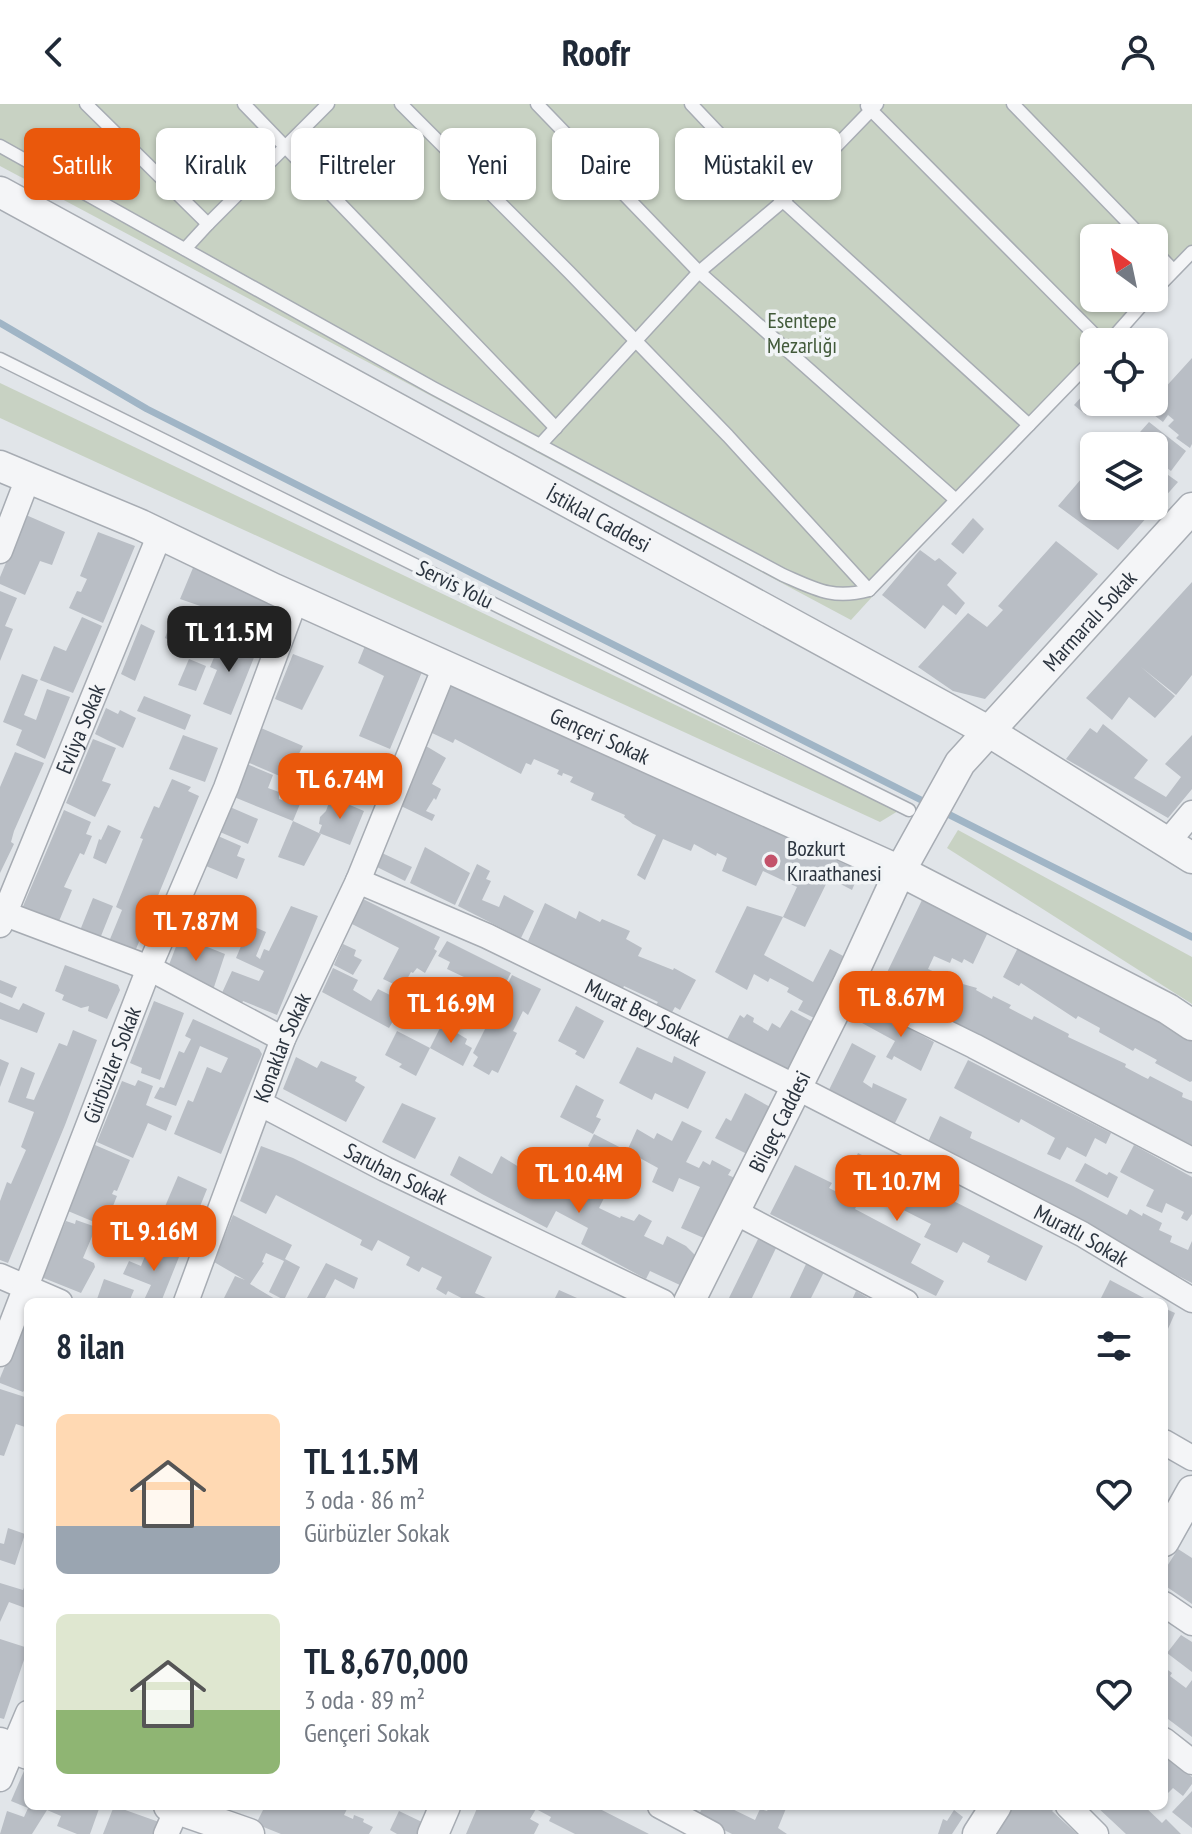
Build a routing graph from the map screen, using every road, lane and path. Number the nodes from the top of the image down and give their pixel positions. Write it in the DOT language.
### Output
graph roads {
  1 [pos="86,104"];
  2 [pos="244,104"];
  3 [pos="328,104"];
  4 [pos="401,104"];
  5 [pos="537,104"];
  6 [pos="691,104"];
  7 [pos="1013,104"];
  8 [pos="871,106"];
  9 [pos="0,146"];
  10 [pos="286,147"];
  11 [pos="0,192"];
  12 [pos="783,201"];
  13 [pos="208,224"];
  14 [pos="1129,224"];
  15 [pos="185,249"];
  16 [pos="1192,252"];
  17 [pos="1168,265"];
  18 [pos="1173,270"];
  19 [pos="699,272"];
  20 [pos="1168,276"];
  21 [pos="1136,312"];
  22 [pos="1088,328"];
  23 [pos="1121,328"];
  24 [pos="637,342"];
  25 [pos="0,359"];
  26 [pos="1080,372"];
  27 [pos="1029,425"];
  28 [pos="556,428"];
  29 [pos="540,445"];
  30 [pos="0,466"];
  31 [pos="28,478"];
  32 [pos="956,500"];
  33 [pos="1192,508"];
  34 [pos="160,534"];
  35 [pos="0,551"];
  36 [pos="869,590"];
  37 [pos="296,598"];
  38 [pos="446,664"];
  39 [pos="988,731"];
  40 [pos="1192,813"];
  41 [pos="916,820"];
  42 [pos="1179,851"];
  43 [pos="900,871"];
  44 [pos="358,881"];
  45 [pos="2,917"];
  46 [pos="149,968"];
  47 [pos="848,984"];
  48 [pos="1192,1025"];
  49 [pos="283,1039"];
  50 [pos="796,1087"];
  51 [pos="261,1104"];
  52 [pos="1192,1160"];
  53 [pos="735,1212"];
  54 [pos="0,1276"];
  55 [pos="25,1287"];
  56 [pos="51,1298"];
  57 [pos="188,1298"];
  58 [pos="655,1298"];
  59 [pos="691,1298"];
  60 [pos="898,1298"];
  61 [pos="1192,1300"];
  62 [pos="0,1354"];
  63 [pos="1168,1444"];
  64 [pos="1192,1458"];
  65 [pos="1192,1491"];
  66 [pos="1168,1534"];
  67 [pos="1168,1607"];
  68 [pos="1192,1623"];
  69 [pos="24,1723"];
  70 [pos="1168,1743"];
  71 [pos="14,1748"];
  72 [pos="1192,1762"];
  73 [pos="0,1779"];
  74 [pos="443,1810"];
  75 [pos="667,1810"];
  76 [pos="993,1810"];
  77 [pos="1072,1810"];
  78 [pos="171,1816"];
  79 [pos="249,1834"];
  80 [pos="433,1834"];
  81 [pos="712,1834"];
  82 [pos="978,1834"];
  83 [pos="1096,1834"];
  1 -- 13 [label="lane"];
  2 -- 10 [label="lane"];
  3 -- 10 [label="lane"];
  4 -- 24 [label="lane"];
  5 -- 19 [label="lane"];
  6 -- 12 [label="lane"];
  7 -- 14 [label="lane"];
  8 -- 12 [label="lane"];
  8 -- 22 [label="lane"];
  9 -- 15 [label="lane"];
  10 -- 13 [label="lane"];
  10 -- 28 [label="lane"];
  11 -- 39 [label="street, İstiklal Caddesi"];
  12 -- 19 [label="lane"];
  12 -- 27 [label="lane"];
  13 -- 15 [label="lane"];
  15 -- 29 [label="lane"];
  16 -- 18 [label="lane"];
  17 -- 18 [label="lane"];
  18 -- 20 [label="lane"];
  19 -- 24 [label="lane"];
  19 -- 32 [label="lane"];
  21 -- 23 [label="lane"];
  24 -- 28 [label="lane"];
  24 -- 36 [label="lane"];
  25 -- 41 [label="lane, Servis Yolu"];
  26 -- 27 [label="lane"];
  27 -- 32 [label="lane"];
  28 -- 29 [label="lane"];
  29 -- 36 [label="lane"];
  30 -- 31 [label="street, Gençeri Sokak"];
  31 -- 34 [label="street, Gençeri Sokak"];
  31 -- 35 [label="street"];
  32 -- 36 [label="lane"];
  33 -- 39 [label="street, Marmaralı Sokak"];
  34 -- 37 [label="street, Gençeri Sokak"];
  34 -- 45 [label="street, Evliya Sokak"];
  37 -- 38 [label="street, Gençeri Sokak"];
  37 -- 46 [label="street, Gürbüzler Sokak"];
  38 -- 43 [label="street, Gençeri Sokak"];
  38 -- 44 [label="street, Konaklar Sokak"];
  39 -- 41 [label="street, Bilgeç Caddesi"];
  39 -- 42 [label="street, İstiklal Caddesi"];
  40 -- 42 [label="street"];
  41 -- 43 [label="street, Bilgeç Caddesi"];
  43 -- 47 [label="street, Bilgeç Caddesi"];
  43 -- 48 [label="street, Gençeri Sokak"];
  44 -- 49 [label="street, Konaklar Sokak"];
  44 -- 50 [label="street, Murat Bey Sokak"];
  45 -- 46 [label="street"];
  46 -- 49 [label="street"];
  46 -- 55 [label="street, Gürbüzler Sokak"];
  47 -- 50 [label="street, Bilgeç Caddesi"];
  47 -- 52 [label="street"];
  49 -- 51 [label="street, Konaklar Sokak"];
  50 -- 53 [label="street, Bilgeç Caddesi"];
  50 -- 61 [label="street, Muratlı Sokak"];
  51 -- 57 [label="street, Konaklar Sokak"];
  51 -- 58 [label="street, Saruhan Sokak"];
  53 -- 59 [label="street, Bilgeç Caddesi"];
  53 -- 60 [label="street"];
  54 -- 55 [label="street"];
  55 -- 56 [label="street"];
  55 -- 62 [label="street, Gürbüzler Sokak"];
  63 -- 64 [label="street"];
  65 -- 66 [label="street"];
  67 -- 68 [label="street"];
  69 -- 71 [label="street"];
  70 -- 72 [label="street"];
  71 -- 73 [label="street"];
  74 -- 80 [label="street"];
  75 -- 81 [label="street"];
  76 -- 82 [label="street"];
  77 -- 83 [label="street"];
  78 -- 79 [label="street"];
}
